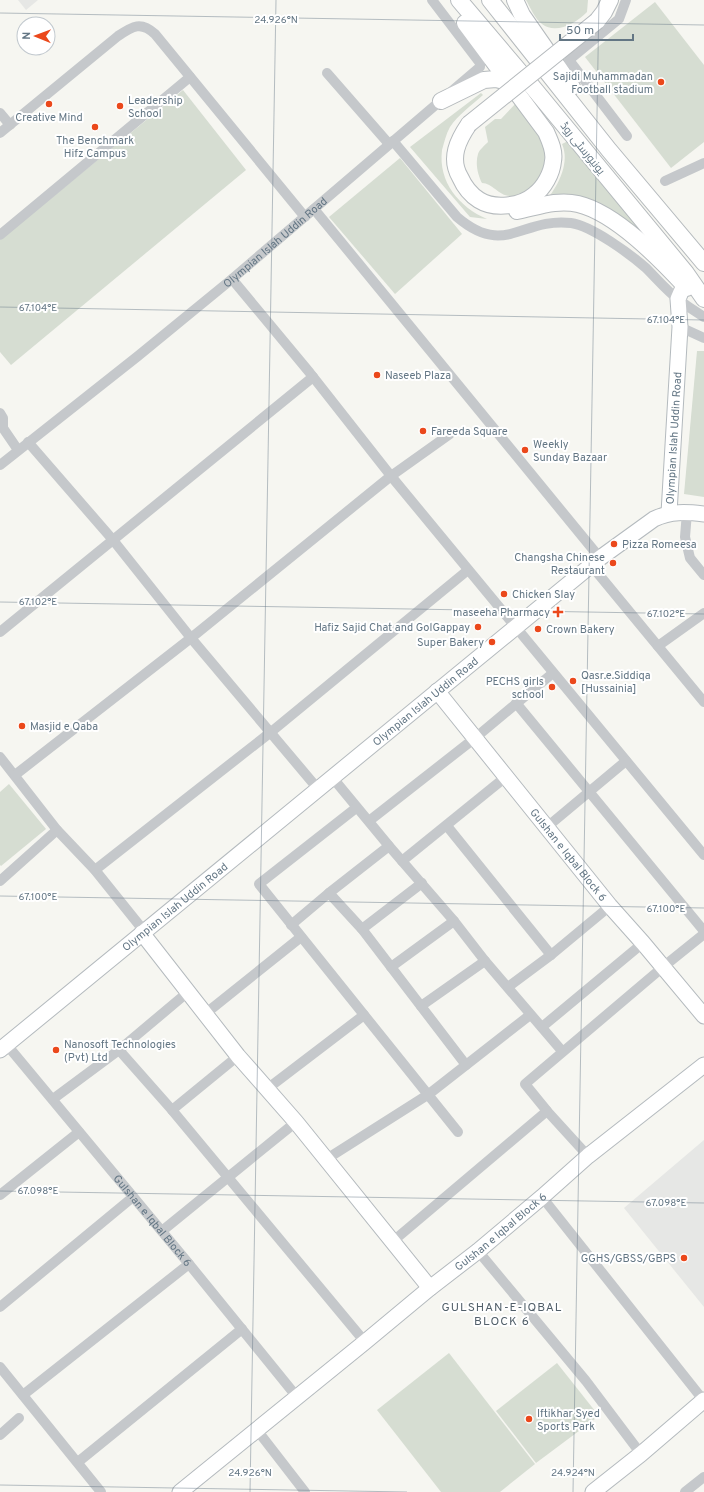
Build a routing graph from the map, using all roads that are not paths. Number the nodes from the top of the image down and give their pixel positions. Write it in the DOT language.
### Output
graph roads {
  1 [pos="432,0"];
  2 [pos="451,0"];
  3 [pos="459,0"];
  4 [pos="490,0"];
  5 [pos="515,0"];
  6 [pos="610,0"];
  7 [pos="626,0"];
  8 [pos="596,12"];
  9 [pos="327,73"];
  10 [pos="190,77"];
  11 [pos="508,82"];
  12 [pos="441,101"];
  13 [pos="0,113"];
  14 [pos="467,120"];
  15 [pos="10,125"];
  16 [pos="0,133"];
  17 [pos="627,136"];
  18 [pos="391,142"];
  19 [pos="609,150"];
  20 [pos="704,163"];
  21 [pos="665,182"];
  22 [pos="314,209"];
  23 [pos="305,217"];
  24 [pos="0,235"];
  25 [pos="704,263"];
  26 [pos="232,279"];
  27 [pos="683,286"];
  28 [pos="704,299"];
  29 [pos="704,307"];
  30 [pos="704,318"];
  31 [pos="680,327"];
  32 [pos="704,338"];
  33 [pos="313,377"];
  34 [pos="0,413"];
  35 [pos="1,428"];
  36 [pos="450,434"];
  37 [pos="28,442"];
  38 [pos="18,450"];
  39 [pos="0,464"];
  40 [pos="390,476"];
  41 [pos="687,512"];
  42 [pos="669,513"];
  43 [pos="704,514"];
  44 [pos="113,540"];
  45 [pos="595,561"];
  46 [pos="468,570"];
  47 [pos="704,575"];
  48 [pos="704,613"];
  49 [pos="516,626"];
  50 [pos="0,632"];
  51 [pos="191,638"];
  52 [pos="658,646"];
  53 [pos="554,673"];
  54 [pos="437,691"];
  55 [pos="704,702"];
  56 [pos="516,703"];
  57 [pos="271,732"];
  58 [pos="475,738"];
  59 [pos="0,757"];
  60 [pos="626,762"];
  61 [pos="15,775"];
  62 [pos="507,776"];
  63 [pos="332,777"];
  64 [pos="318,789"];
  65 [pos="589,791"];
  66 [pos="356,808"];
  67 [pos="368,821"];
  68 [pos="447,826"];
  69 [pos="547,827"];
  70 [pos="58,830"];
  71 [pos="389,846"];
  72 [pos="704,855"];
  73 [pos="402,861"];
  74 [pos="95,870"];
  75 [pos="1,878"];
  76 [pos="422,884"];
  77 [pos="329,893"];
  78 [pos="610,906"];
  79 [pos="454,921"];
  80 [pos="291,926"];
  81 [pos="362,929"];
  82 [pos="704,931"];
  83 [pos="143,932"];
  84 [pos="704,934"];
  85 [pos="301,937"];
  86 [pos="643,943"];
  87 [pos="551,955"];
  88 [pos="485,961"];
  89 [pos="391,967"];
  90 [pos="663,967"];
  91 [pos="508,987"];
  92 [pos="188,992"];
  93 [pos="421,1006"];
  94 [pos="205,1014"];
  95 [pos="364,1015"];
  96 [pos="530,1016"];
  97 [pos="704,1016"];
  98 [pos="542,1027"];
  99 [pos="3,1046"];
  100 [pos="119,1050"];
  101 [pos="562,1052"];
  102 [pos="238,1056"];
  103 [pos="704,1064"];
  104 [pos="466,1065"];
  105 [pos="267,1089"];
  106 [pos="429,1094"];
  107 [pos="53,1099"];
  108 [pos="172,1110"];
  109 [pos="548,1111"];
  110 [pos="296,1122"];
  111 [pos="79,1132"];
  112 [pos="458,1132"];
  113 [pos="588,1156"];
  114 [pos="326,1160"];
  115 [pos="227,1177"];
  116 [pos="0,1195"];
  117 [pos="133,1197"];
  118 [pos="542,1197"];
  119 [pos="162,1231"];
  120 [pos="392,1242"];
  121 [pos="478,1251"];
  122 [pos="189,1264"];
  123 [pos="430,1288"];
  124 [pos="0,1307"];
  125 [pos="242,1329"];
  126 [pos="365,1342"];
  127 [pos="0,1367"];
  128 [pos="23,1396"];
  129 [pos="297,1397"];
  130 [pos="704,1400"];
  131 [pos="19,1418"];
  132 [pos="257,1430"];
  133 [pos="0,1435"];
  134 [pos="641,1454"];
  135 [pos="78,1462"];
  136 [pos="704,1477"];
  137 [pos="596,1491"];
  138 [pos="101,1492"];
  139 [pos="180,1492"];
  140 [pos="305,1492"];
  141 [pos="685,1492"];
  1 -- 12 [label="street, Olympian Islah Uddin Road"];
  2 -- 11 [label="main road"];
  3 -- 27 [label="main road, یونیورسٹی روڈ"];
  4 -- 19 [label="main road, یونیورسٹی روڈ"];
  5 -- 19 [label="main road"];
  6 -- 8 [label="main road"];
  7 -- 17 [label="street"];
  8 -- 14 [label="main road, bridge"];
  9 -- 18 [label="street"];
  10 -- 15 [label="street"];
  10 -- 23 [label="street"];
  10 -- 24 [label="street"];
  11 -- 12 [label="main road"];
  11 -- 14 [label="main road"];
  12 -- 18 [label="street, Olympian Islah Uddin Road"];
  13 -- 15 [label="street"];
  14 -- 27 [label="main road"];
  15 -- 16 [label="street"];
  18 -- 22 [label="street, Olympian Islah Uddin Road"];
  18 -- 27 [label="street"];
  19 -- 25 [label="main road, یونیورسٹی روڈ"];
  20 -- 21 [label="street"];
  22 -- 23 [label="street, Olympian Islah Uddin Road"];
  22 -- 45 [label="street"];
  23 -- 26 [label="street, Olympian Islah Uddin Road"];
  26 -- 33 [label="street"];
  26 -- 37 [label="street, Olympian Islah Uddin Road"];
  27 -- 28 [label="main road, یونیورسٹی روڈ"];
  27 -- 29 [label="main road"];
  27 -- 30 [label="street"];
  27 -- 31 [label="street, Olympian Islah Uddin Road"];
  31 -- 32 [label="street"];
  31 -- 42 [label="street, Olympian Islah Uddin Road"];
  33 -- 40 [label="street"];
  33 -- 44 [label="street"];
  34 -- 35 [label="street"];
  35 -- 38 [label="street"];
  36 -- 40 [label="street"];
  37 -- 38 [label="street, Olympian Islah Uddin Road"];
  37 -- 44 [label="street"];
  38 -- 39 [label="street, Olympian Islah Uddin Road"];
  40 -- 46 [label="street"];
  40 -- 51 [label="street"];
  41 -- 42 [label="street"];
  41 -- 43 [label="street"];
  41 -- 47 [label="street"];
  42 -- 45 [label="street, Olympian Islah Uddin Road"];
  44 -- 50 [label="street"];
  44 -- 51 [label="street"];
  45 -- 49 [label="street, Olympian Islah Uddin Road"];
  45 -- 52 [label="street"];
  46 -- 49 [label="street"];
  46 -- 57 [label="street"];
  48 -- 52 [label="street"];
  49 -- 53 [label="street"];
  49 -- 54 [label="street, Olympian Islah Uddin Road"];
  51 -- 57 [label="street"];
  51 -- 61 [label="street"];
  52 -- 55 [label="street"];
  53 -- 56 [label="street"];
  53 -- 60 [label="street"];
  54 -- 58 [label="street, Gulshan e Iqbal Block 6"];
  54 -- 63 [label="street, Olympian Islah Uddin Road"];
  56 -- 58 [label="street"];
  56 -- 65 [label="street"];
  57 -- 64 [label="street"];
  57 -- 74 [label="street"];
  58 -- 62 [label="street, Gulshan e Iqbal Block 6"];
  58 -- 67 [label="street"];
  59 -- 61 [label="street"];
  60 -- 65 [label="street"];
  60 -- 72 [label="street"];
  61 -- 70 [label="street"];
  62 -- 68 [label="street"];
  62 -- 69 [label="street, Gulshan e Iqbal Block 6"];
  63 -- 64 [label="street, Olympian Islah Uddin Road"];
  63 -- 66 [label="street"];
  64 -- 83 [label="street, Olympian Islah Uddin Road"];
  65 -- 69 [label="street"];
  65 -- 82 [label="street"];
  66 -- 67 [label="street"];
  66 -- 80 [label="street"];
  67 -- 71 [label="street"];
  68 -- 73 [label="street"];
  68 -- 87 [label="street"];
  69 -- 78 [label="street, Gulshan e Iqbal Block 6"];
  70 -- 74 [label="street"];
  70 -- 75 [label="street"];
  71 -- 73 [label="street"];
  71 -- 77 [label="street"];
  73 -- 76 [label="street"];
  74 -- 83 [label="street"];
  76 -- 79 [label="street"];
  76 -- 81 [label="street"];
  77 -- 80 [label="street"];
  77 -- 81 [label="street"];
  78 -- 86 [label="street, Gulshan e Iqbal Block 6"];
  78 -- 87 [label="street"];
  79 -- 88 [label="street"];
  79 -- 89 [label="street"];
  80 -- 85 [label="street"];
  81 -- 89 [label="street"];
  83 -- 92 [label="street"];
  83 -- 99 [label="street, Olympian Islah Uddin Road"];
  84 -- 90 [label="street"];
  85 -- 94 [label="street"];
  85 -- 95 [label="street"];
  86 -- 90 [label="street, Gulshan e Iqbal Block 6"];
  86 -- 98 [label="street"];
  87 -- 91 [label="street"];
  88 -- 91 [label="street"];
  88 -- 93 [label="street"];
  89 -- 93 [label="street"];
  90 -- 97 [label="street, Gulshan e Iqbal Block 6"];
  90 -- 101 [label="street"];
  91 -- 96 [label="street"];
  92 -- 94 [label="street"];
  92 -- 100 [label="street"];
  93 -- 104 [label="street"];
  94 -- 102 [label="street"];
  95 -- 105 [label="street"];
  95 -- 106 [label="street"];
  96 -- 98 [label="street"];
  96 -- 104 [label="street"];
  98 -- 101 [label="street"];
  99 -- 107 [label="street, Gulshan e Iqbal Block 6"];
  100 -- 107 [label="street"];
  100 -- 108 [label="street"];
  101 -- 109 [label="street"];
  102 -- 105 [label="street"];
  102 -- 108 [label="street"];
  103 -- 113 [label="street, Gulshan e Iqbal Block 6"];
  104 -- 106 [label="street"];
  105 -- 110 [label="street"];
  106 -- 112 [label="street"];
  106 -- 114 [label="street"];
  107 -- 111 [label="street, Gulshan e Iqbal Block 6"];
  108 -- 115 [label="street"];
  109 -- 113 [label="street"];
  109 -- 120 [label="street"];
  110 -- 114 [label="street"];
  110 -- 115 [label="street"];
  111 -- 116 [label="street"];
  111 -- 117 [label="street, Gulshan e Iqbal Block 6"];
  113 -- 118 [label="street, Gulshan e Iqbal Block 6"];
  114 -- 120 [label="street"];
  115 -- 119 [label="street"];
  115 -- 126 [label="street"];
  117 -- 119 [label="street, Gulshan e Iqbal Block 6"];
  117 -- 124 [label="street"];
  118 -- 121 [label="street, Gulshan e Iqbal Block 6"];
  118 -- 130 [label="street"];
  119 -- 122 [label="street, Gulshan e Iqbal Block 6"];
  120 -- 123 [label="street"];
  121 -- 123 [label="street, Gulshan e Iqbal Block 6"];
  121 -- 134 [label="street"];
  122 -- 125 [label="street, Gulshan e Iqbal Block 6"];
  122 -- 128 [label="street"];
  123 -- 126 [label="street, Gulshan e Iqbal Block 6"];
  125 -- 129 [label="street, Gulshan e Iqbal Block 6"];
  125 -- 135 [label="street"];
  126 -- 129 [label="street, Gulshan e Iqbal Block 6"];
  127 -- 128 [label="street"];
  128 -- 135 [label="street"];
  129 -- 132 [label="street, Gulshan e Iqbal Block 6"];
  130 -- 134 [label="street"];
  131 -- 133 [label="street"];
  132 -- 139 [label="street, Gulshan e Iqbal Block 6"];
  132 -- 140 [label="street"];
  134 -- 137 [label="street"];
  135 -- 138 [label="street"];
  136 -- 141 [label="street"];
}
